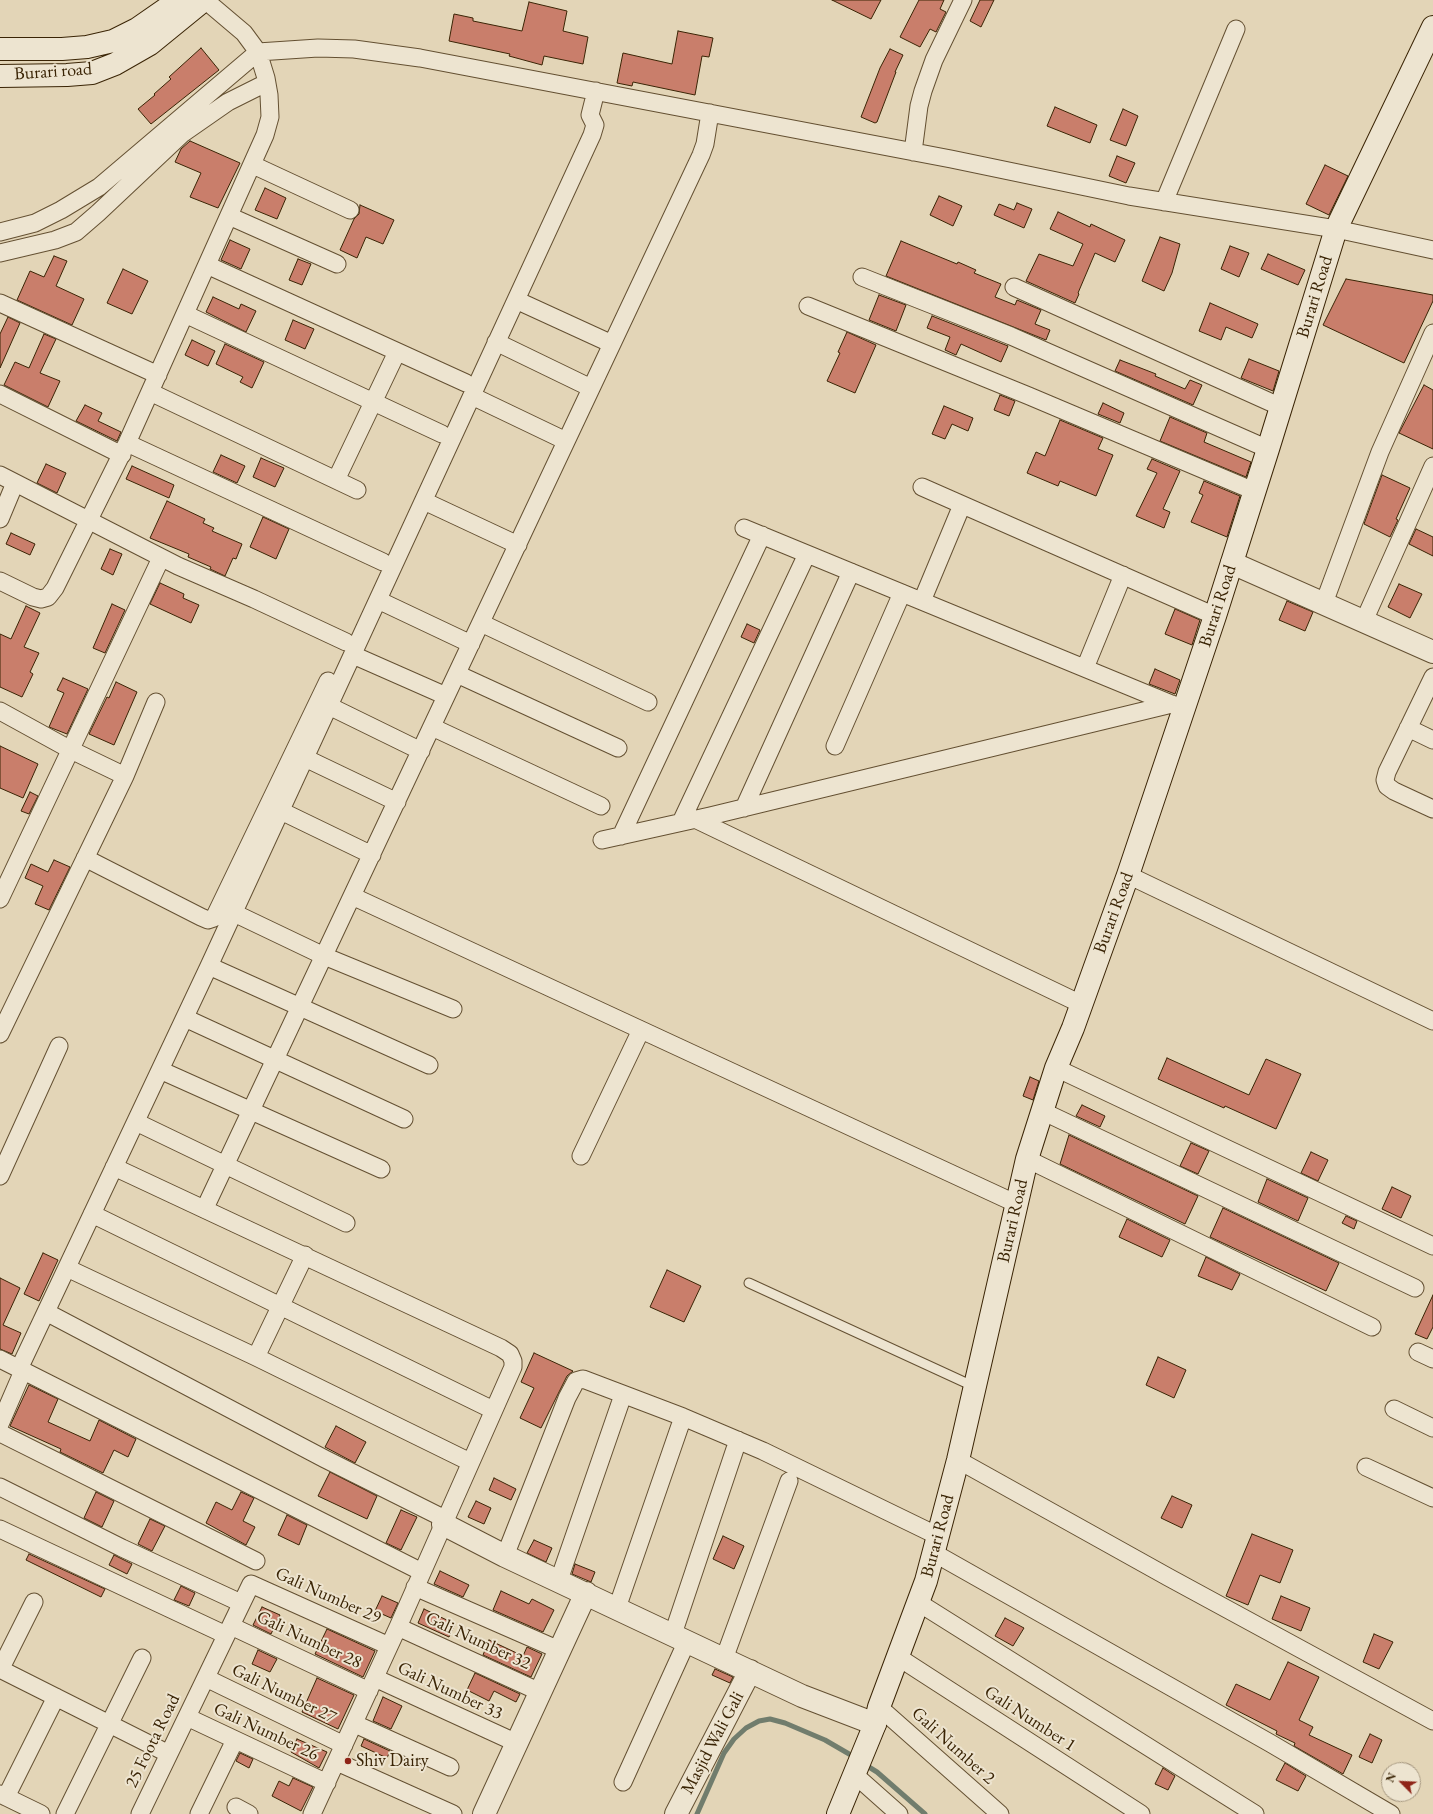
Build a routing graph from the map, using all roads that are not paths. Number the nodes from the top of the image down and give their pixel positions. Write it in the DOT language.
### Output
graph roads {
  1 [pos="179,0"];
  2 [pos="205,0"];
  3 [pos="963,0"];
  4 [pos="1433,27"];
  5 [pos="1236,29"];
  6 [pos="0,49"];
  7 [pos="263,70"];
  8 [pos="0,76"];
  9 [pos="593,104"];
  10 [pos="709,122"];
  11 [pos="913,152"];
  12 [pos="252,165"];
  13 [pos="1164,202"];
  14 [pos="350,210"];
  15 [pos="229,216"];
  16 [pos="1,235"];
  17 [pos="1332,241"];
  18 [pos="1433,250"];
  19 [pos="0,253"];
  20 [pos="337,264"];
  21 [pos="207,265"];
  22 [pos="862,277"];
  23 [pos="1014,287"];
  24 [pos="516,300"];
  25 [pos="0,303"];
  26 [pos="808,306"];
  27 [pos="185,314"];
  28 [pos="1433,333"];
  29 [pos="496,342"];
  30 [pos="612,344"];
  31 [pos="397,352"];
  32 [pos="158,375"];
  33 [pos="591,388"];
  34 [pos="469,390"];
  35 [pos="150,392"];
  36 [pos="0,394"];
  37 [pos="373,403"];
  38 [pos="1282,407"];
  39 [pos="442,434"];
  40 [pos="566,442"];
  41 [pos="124,449"];
  42 [pos="1268,449"];
  43 [pos="1433,466"];
  44 [pos="0,475"];
  45 [pos="336,480"];
  46 [pos="15,483"];
  47 [pos="922,487"];
  48 [pos="357,490"];
  49 [pos="1254,491"];
  50 [pos="424,501"];
  51 [pos="962,505"];
  52 [pos="0,520"];
  53 [pos="89,522"];
  54 [pos="744,528"];
  55 [pos="762,535"];
  56 [pos="518,544"];
  57 [pos="807,554"];
  58 [pos="161,558"];
  59 [pos="383,562"];
  60 [pos="1232,563"];
  61 [pos="851,572"];
  62 [pos="1123,575"];
  63 [pos="0,581"];
  64 [pos="902,593"];
  65 [pos="378,600"];
  66 [pos="922,601"];
  67 [pos="1324,603"];
  68 [pos="1215,616"];
  69 [pos="1364,621"];
  70 [pos="481,623"];
  71 [pos="471,644"];
  72 [pos="349,648"];
  73 [pos="1433,652"];
  74 [pos="1085,668"];
  75 [pos="457,674"];
  76 [pos="1433,677"];
  77 [pos="446,696"];
  78 [pos="156,702"];
  79 [pos="648,702"];
  80 [pos="329,706"];
  81 [pos="1178,706"];
  82 [pos="0,711"];
  83 [pos="432,727"];
  84 [pos="1408,728"];
  85 [pos="1433,740"];
  86 [pos="835,746"];
  87 [pos="618,748"];
  88 [pos="71,750"];
  89 [pos="421,751"];
  90 [pos="305,758"];
  91 [pos="125,776"];
  92 [pos="397,802"];
  93 [pos="601,806"];
  94 [pos="744,808"];
  95 [pos="1433,809"];
  96 [pos="281,811"];
  97 [pos="688,821"];
  98 [pos="621,836"];
  99 [pos="602,840"];
  100 [pos="372,855"];
  101 [pos="85,858"];
  102 [pos="1128,875"];
  103 [pos="352,896"];
  104 [pos="0,899"];
  105 [pos="234,914"];
  106 [pos="324,956"];
  107 [pos="209,966"];
  108 [pos="1081,1004"];
  109 [pos="300,1006"];
  110 [pos="453,1009"];
  111 [pos="185,1018"];
  112 [pos="1433,1022"];
  113 [pos="641,1030"];
  114 [pos="0,1034"];
  115 [pos="60,1046"];
  116 [pos="275,1060"];
  117 [pos="429,1064"];
  118 [pos="1056,1068"];
  119 [pos="160,1070"];
  120 [pos="1042,1111"];
  121 [pos="251,1112"];
  122 [pos="404,1119"];
  123 [pos="136,1122"];
  124 [pos="581,1156"];
  125 [pos="1027,1159"];
  126 [pos="226,1166"];
  127 [pos="114,1167"];
  128 [pos="381,1169"];
  129 [pos="0,1176"];
  130 [pos="1017,1204"];
  131 [pos="205,1208"];
  132 [pos="92,1214"];
  133 [pos="346,1223"];
  134 [pos="1433,1246"];
  135 [pos="305,1256"];
  136 [pos="67,1268"];
  137 [pos="749,1283"];
  138 [pos="1415,1288"];
  139 [pos="280,1306"];
  140 [pos="46,1312"];
  141 [pos="1372,1327"];
  142 [pos="256,1357"];
  143 [pos="0,1359"];
  144 [pos="21,1370"];
  145 [pos="975,1387"];
  146 [pos="623,1395"];
  147 [pos="1394,1409"];
  148 [pos="493,1410"];
  149 [pos="683,1417"];
  150 [pos="0,1424"];
  151 [pos="1433,1428"];
  152 [pos="0,1433"];
  153 [pos="738,1440"];
  154 [pos="958,1460"];
  155 [pos="470,1462"];
  156 [pos="1366,1467"];
  157 [pos="789,1482"];
  158 [pos="0,1487"];
  159 [pos="1433,1498"];
  160 [pos="444,1522"];
  161 [pos="0,1529"];
  162 [pos="936,1544"];
  163 [pos="505,1556"];
  164 [pos="256,1561"];
  165 [pos="419,1580"];
  166 [pos="559,1580"];
  167 [pos="251,1584"];
  168 [pos="586,1593"];
  169 [pos="34,1602"];
  170 [pos="241,1603"];
  171 [pos="918,1603"];
  172 [pos="617,1608"];
  173 [pos="398,1627"];
  174 [pos="229,1630"];
  175 [pos="680,1637"];
  176 [pos="389,1646"];
  177 [pos="559,1650"];
  178 [pos="898,1657"];
  179 [pos="142,1658"];
  180 [pos="724,1659"];
  181 [pos="0,1669"];
  182 [pos="750,1671"];
  183 [pos="204,1682"];
  184 [pos="372,1685"];
  185 [pos="540,1692"];
  186 [pos="56,1697"];
  187 [pos="187,1717"];
  188 [pos="1433,1721"];
  189 [pos="110,1724"];
  190 [pos="355,1724"];
  191 [pos="874,1725"];
  192 [pos="508,1739"];
  193 [pos="235,1740"];
  194 [pos="344,1746"];
  195 [pos="169,1754"];
  196 [pos="337,1762"];
  197 [pos="450,1767"];
  198 [pos="857,1770"];
  199 [pos="623,1782"];
  200 [pos="327,1783"];
  201 [pos="3,1796"];
  202 [pos="316,1813"];
  203 [pos="41,1814"];
  204 [pos="65,1814"];
  205 [pos="140,1814"];
  206 [pos="199,1814"];
  207 [pos="453,1814"];
  208 [pos="484,1814"];
  209 [pos="676,1814"];
  210 [pos="838,1814"];
  211 [pos="899,1814"];
  212 [pos="1000,1814"];
  213 [pos="1141,1814"];
  214 [pos="1255,1814"];
  215 [pos="1391,1814"];
  1 -- 6 [label="main road, Burari road"];
  2 -- 7 [label="street"];
  2 -- 8 [label="main road, Burari road"];
  3 -- 11 [label="street"];
  4 -- 17 [label="main road, Burari Road"];
  5 -- 13 [label="street"];
  7 -- 9 [label="street"];
  7 -- 12 [label="street"];
  7 -- 16 [label="street"];
  7 -- 19 [label="street"];
  9 -- 10 [label="street"];
  9 -- 24 [label="street"];
  9 -- 34 [label="street"];
  10 -- 11 [label="street"];
  10 -- 30 [label="street"];
  11 -- 13 [label="street"];
  12 -- 14 [label="street"];
  12 -- 15 [label="street"];
  13 -- 17 [label="street"];
  15 -- 20 [label="street"];
  15 -- 21 [label="street"];
  17 -- 18 [label="street"];
  17 -- 38 [label="main road, Burari Road"];
  21 -- 27 [label="street"];
  21 -- 31 [label="street"];
  22 -- 42 [label="street"];
  23 -- 38 [label="street"];
  24 -- 29 [label="street"];
  24 -- 30 [label="street"];
  25 -- 32 [label="street"];
  26 -- 49 [label="street"];
  27 -- 32 [label="street"];
  27 -- 37 [label="street"];
  28 -- 67 [label="street"];
  29 -- 33 [label="street"];
  29 -- 34 [label="street"];
  30 -- 33 [label="street"];
  31 -- 34 [label="street"];
  31 -- 37 [label="street"];
  32 -- 35 [label="street"];
  33 -- 40 [label="street"];
  34 -- 39 [label="street"];
  34 -- 40 [label="street"];
  34 -- 50 [label="street"];
  35 -- 41 [label="street"];
  35 -- 45 [label="street"];
  36 -- 41 [label="street"];
  37 -- 39 [label="street"];
  37 -- 45 [label="street"];
  38 -- 42 [label="main road, Burari Road"];
  39 -- 59 [label="street"];
  40 -- 56 [label="street"];
  41 -- 53 [label="street"];
  41 -- 59 [label="street"];
  42 -- 49 [label="main road, Burari Road"];
  43 -- 69 [label="street"];
  44 -- 46 [label="street"];
  45 -- 48 [label="street"];
  46 -- 52 [label="street"];
  46 -- 53 [label="street"];
  47 -- 51 [label="street"];
  49 -- 60 [label="main road, Burari Road"];
  50 -- 56 [label="street"];
  50 -- 65 [label="street"];
  51 -- 62 [label="street"];
  51 -- 66 [label="street"];
  53 -- 58 [label="street"];
  53 -- 63 [label="street"];
  54 -- 55 [label="street"];
  55 -- 57 [label="street"];
  55 -- 98 [label="street"];
  56 -- 70 [label="street"];
  57 -- 61 [label="street"];
  57 -- 97 [label="street"];
  58 -- 72 [label="street"];
  58 -- 88 [label="street"];
  59 -- 72 [label="street"];
  60 -- 67 [label="main road"];
  60 -- 68 [label="main road, Burari Road"];
  61 -- 64 [label="street"];
  61 -- 94 [label="street"];
  62 -- 68 [label="street"];
  62 -- 74 [label="street"];
  64 -- 66 [label="street"];
  64 -- 86 [label="street"];
  65 -- 71 [label="street"];
  65 -- 72 [label="street"];
  66 -- 74 [label="street"];
  67 -- 69 [label="main road"];
  68 -- 81 [label="main road, Burari Road"];
  69 -- 73 [label="main road"];
  70 -- 71 [label="street"];
  70 -- 79 [label="street"];
  71 -- 75 [label="street"];
  72 -- 77 [label="street"];
  72 -- 80 [label="street"];
  72 -- 101 [label="street"];
  74 -- 81 [label="street"];
  75 -- 77 [label="street"];
  75 -- 87 [label="street"];
  76 -- 84 [label="street"];
  77 -- 83 [label="street"];
  78 -- 91 [label="street"];
  80 -- 89 [label="street"];
  80 -- 90 [label="street"];
  81 -- 94 [label="street"];
  81 -- 102 [label="main road, Burari Road"];
  82 -- 88 [label="street"];
  83 -- 89 [label="street"];
  83 -- 93 [label="street"];
  84 -- 85 [label="street"];
  84 -- 95 [label="street"];
  88 -- 91 [label="street"];
  88 -- 104 [label="street"];
  89 -- 92 [label="street"];
  90 -- 92 [label="street"];
  90 -- 96 [label="street"];
  91 -- 101 [label="street"];
  92 -- 100 [label="street"];
  94 -- 97 [label="street"];
  96 -- 100 [label="street"];
  96 -- 105 [label="street"];
  97 -- 98 [label="street"];
  97 -- 108 [label="street"];
  98 -- 99 [label="street"];
  100 -- 103 [label="street"];
  101 -- 114 [label="street"];
  102 -- 108 [label="main road, Burari Road"];
  102 -- 112 [label="street"];
  103 -- 106 [label="street"];
  103 -- 113 [label="street"];
  105 -- 106 [label="street"];
  105 -- 107 [label="street"];
  106 -- 109 [label="street"];
  106 -- 110 [label="street"];
  107 -- 109 [label="street"];
  107 -- 111 [label="street"];
  108 -- 118 [label="main road, Burari Road"];
  109 -- 116 [label="street"];
  109 -- 117 [label="street"];
  111 -- 116 [label="street"];
  111 -- 119 [label="street"];
  113 -- 124 [label="street"];
  113 -- 130 [label="street"];
  115 -- 129 [label="street"];
  116 -- 121 [label="street"];
  116 -- 122 [label="street"];
  118 -- 120 [label="main road, Burari Road"];
  118 -- 134 [label="street"];
  119 -- 121 [label="street"];
  119 -- 123 [label="street"];
  120 -- 125 [label="main road, Burari Road"];
  120 -- 138 [label="street"];
  121 -- 126 [label="street"];
  121 -- 128 [label="street"];
  123 -- 126 [label="street"];
  123 -- 127 [label="street"];
  125 -- 130 [label="main road, Burari Road"];
  125 -- 141 [label="street"];
  126 -- 131 [label="street"];
  126 -- 133 [label="street"];
  127 -- 131 [label="street"];
  127 -- 132 [label="street"];
  130 -- 145 [label="main road, Burari Road"];
  131 -- 135 [label="street"];
  132 -- 136 [label="street"];
  132 -- 139 [label="street"];
  135 -- 139 [label="street"];
  135 -- 148 [label="street"];
  136 -- 140 [label="street"];
  136 -- 142 [label="street"];
  137 -- 145 [label="lane"];
  139 -- 142 [label="street"];
  139 -- 148 [label="street"];
  140 -- 144 [label="street"];
  140 -- 160 [label="street"];
  142 -- 155 [label="street"];
  143 -- 144 [label="street"];
  144 -- 150 [label="street"];
  144 -- 165 [label="street"];
  145 -- 154 [label="main road, Burari Road"];
  146 -- 149 [label="street"];
  146 -- 163 [label="street"];
  146 -- 166 [label="street"];
  147 -- 151 [label="street"];
  148 -- 155 [label="street"];
  149 -- 153 [label="street"];
  149 -- 172 [label="street"];
  152 -- 164 [label="street"];
  153 -- 162 [label="street"];
  153 -- 175 [label="street"];
  154 -- 162 [label="main road, Burari Road"];
  154 -- 188 [label="street"];
  155 -- 160 [label="street"];
  156 -- 159 [label="street"];
  157 -- 180 [label="street"];
  158 -- 170 [label="street"];
  160 -- 163 [label="main road"];
  160 -- 165 [label="street"];
  161 -- 174 [label="street, Gali Number 28"];
  162 -- 171 [label="main road, Burari Road"];
  162 -- 215 [label="street"];
  163 -- 166 [label="main road"];
  165 -- 173 [label="street"];
  165 -- 177 [label="street"];
  166 -- 168 [label="main road"];
  167 -- 170 [label="street, 25 Foota Road"];
  167 -- 176 [label="street, Gali Number 29"];
  168 -- 172 [label="main road"];
  168 -- 177 [label="main road"];
  169 -- 181 [label="street"];
  170 -- 174 [label="street, 25 Foota Road"];
  171 -- 178 [label="main road, Burari Road"];
  171 -- 214 [label="street"];
  172 -- 175 [label="main road"];
  173 -- 176 [label="street"];
  173 -- 185 [label="street, Gali Number 32"];
  174 -- 183 [label="street, 25 Foota Road"];
  174 -- 184 [label="street, Gali Number 28"];
  175 -- 180 [label="main road"];
  175 -- 199 [label="street"];
  176 -- 184 [label="street"];
  177 -- 185 [label="main road"];
  178 -- 191 [label="main road, Burari Road"];
  178 -- 213 [label="street, Gali Number 1"];
  179 -- 189 [label="street"];
  180 -- 182 [label="main road"];
  181 -- 186 [label="street"];
  182 -- 191 [label="main road"];
  182 -- 209 [label="main road, Masjid Wali Gali"];
  183 -- 187 [label="street, 25 Foota Road"];
  183 -- 194 [label="street, Gali Number 27"];
  184 -- 190 [label="street"];
  184 -- 192 [label="street, Gali Number 33"];
  185 -- 208 [label="main road"];
  186 -- 189 [label="street"];
  186 -- 201 [label="street"];
  187 -- 193 [label="street, Gali Number 26"];
  187 -- 195 [label="street, 25 Foota Road"];
  189 -- 195 [label="street"];
  189 -- 204 [label="street"];
  190 -- 194 [label="street"];
  190 -- 197 [label="street"];
  191 -- 198 [label="main road, Burari Road"];
  191 -- 212 [label="street, Gali Number 2"];
  193 -- 200 [label="street, Gali Number 26"];
  193 -- 206 [label="street"];
  194 -- 196 [label="street"];
  195 -- 205 [label="street, 25 Foota Road"];
  196 -- 200 [label="street"];
  196 -- 207 [label="street"];
  198 -- 210 [label="main road, Burari Road"];
  198 -- 211 [label="street"];
  200 -- 202 [label="street"];
  201 -- 203 [label="street"];
}
